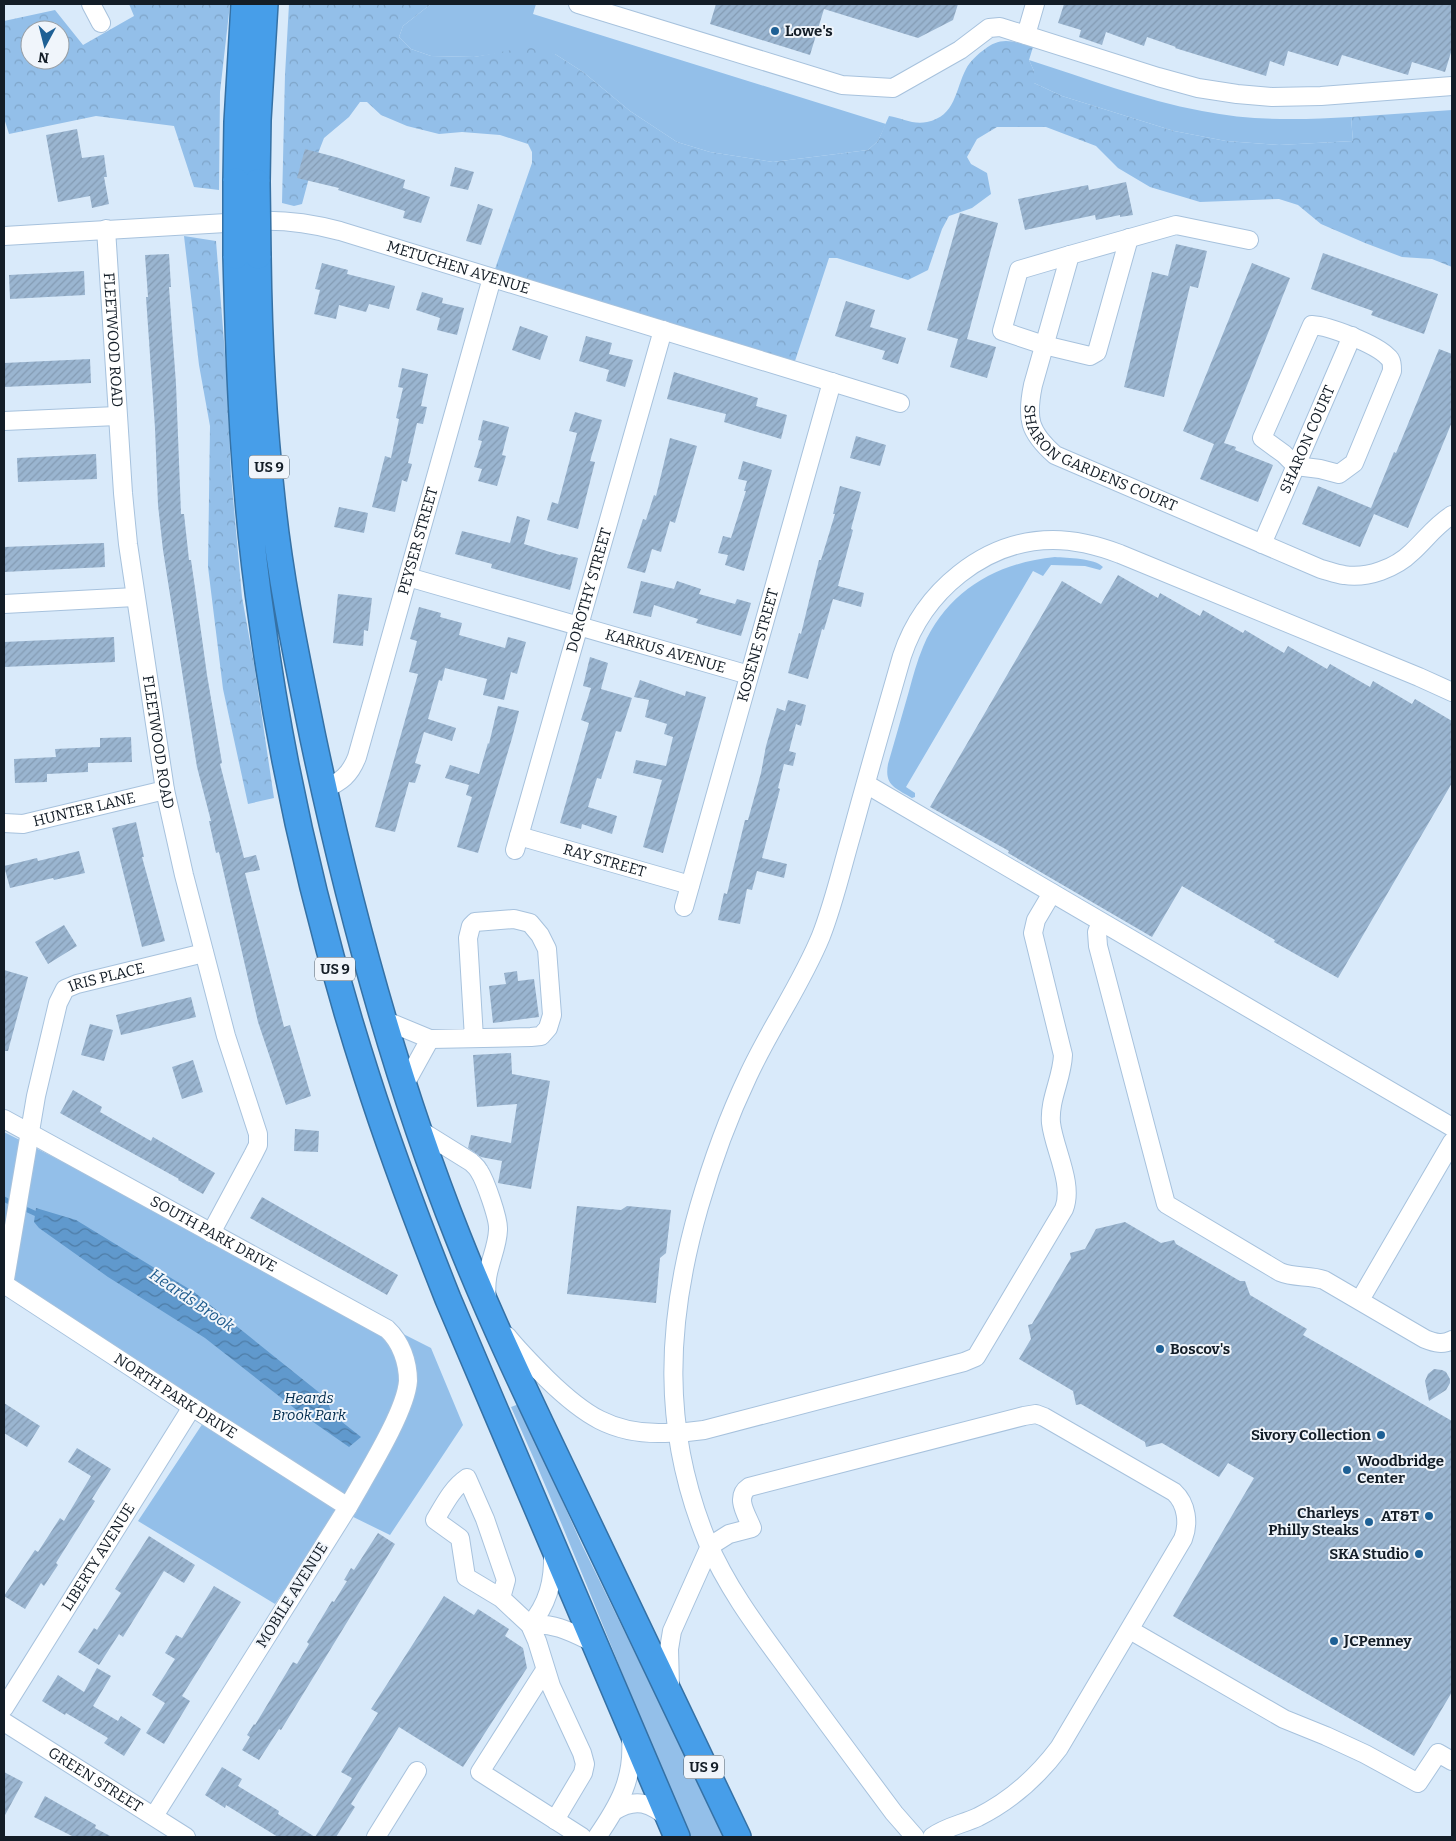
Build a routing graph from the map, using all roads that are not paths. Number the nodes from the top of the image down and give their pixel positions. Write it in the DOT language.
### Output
graph roads {
  1 [pos="91,4"];
  2 [pos="244,4"];
  3 [pos="265,4"];
  4 [pos="578,4"];
  5 [pos="1035,4"];
  6 [pos="101,23"];
  7 [pos="1026,35"];
  8 [pos="1452,86"];
  9 [pos="247,182"];
  10 [pos="106,229"];
  11 [pos="4,236"];
  12 [pos="1128,238"];
  13 [pos="1249,240"];
  14 [pos="1070,255"];
  15 [pos="247,256"];
  16 [pos="492,278"];
  17 [pos="663,330"];
  18 [pos="1352,336"];
  19 [pos="1044,345"];
  20 [pos="832,382"];
  21 [pos="900,403"];
  22 [pos="117,416"];
  23 [pos="4,421"];
  24 [pos="1296,466"];
  25 [pos="1452,516"];
  26 [pos="1262,544"];
  27 [pos="408,577"];
  28 [pos="135,597"];
  29 [pos="4,604"];
  30 [pos="579,626"];
  31 [pos="749,674"];
  32 [pos="1452,692"];
  33 [pos="866,784"];
  34 [pos="324,789"];
  35 [pos="164,790"];
  36 [pos="4,823"];
  37 [pos="517,843"];
  38 [pos="690,885"];
  39 [pos="1052,893"];
  40 [pos="684,907"];
  41 [pos="1101,922"];
  42 [pos="204,953"];
  43 [pos="384,1020"];
  44 [pos="474,1038"];
  45 [pos="430,1039"];
  46 [pos="404,1086"];
  47 [pos="4,1118"];
  48 [pos="1452,1128"];
  49 [pos="418,1129"];
  50 [pos="30,1132"];
  51 [pos="1452,1145"];
  52 [pos="211,1233"];
  53 [pos="4,1284"];
  54 [pos="1360,1300"];
  55 [pos="492,1317"];
  56 [pos="1452,1340"];
  57 [pos="406,1364"];
  58 [pos="192,1408"];
  59 [pos="677,1433"];
  60 [pos="348,1507"];
  61 [pos="552,1542"];
  62 [pos="710,1546"];
  63 [pos="502,1598"];
  64 [pos="530,1625"];
  65 [pos="1130,1630"];
  66 [pos="594,1643"];
  67 [pos="545,1670"];
  68 [pos="670,1697"];
  69 [pos="4,1708"];
  70 [pos="4,1722"];
  71 [pos="630,1727"];
  72 [pos="1452,1761"];
  73 [pos="417,1770"];
  74 [pos="614,1812"];
  75 [pos="154,1816"];
  76 [pos="555,1820"];
  77 [pos="674,1829"];
  78 [pos="175,1834"];
  79 [pos="376,1837"];
  80 [pos="582,1837"];
  81 [pos="597,1837"];
  82 [pos="738,1837"];
  83 [pos="915,1837"];
  84 [pos="932,1837"];
  1 -- 6 [label="street"];
  2 -- 9 [label="highway, US 9"];
  3 -- 9 [label="highway, US 9"];
  4 -- 7 [label="street"];
  5 -- 7 [label="street"];
  7 -- 8 [label="street"];
  9 -- 15 [label="highway, US 9, bridge"];
  10 -- 11 [label="street, METUCHEN AVENUE"];
  10 -- 16 [label="street, METUCHEN AVENUE"];
  10 -- 22 [label="street, FLEETWOOD ROAD"];
  12 -- 13 [label="street"];
  12 -- 14 [label="street"];
  12 -- 19 [label="street"];
  14 -- 19 [label="street, SHARON GARDENS COURT"];
  14 -- 19 [label="street"];
  15 -- 34 [label="highway, US 9"];
  15 -- 61 [label="highway, US 9"];
  16 -- 17 [label="street, METUCHEN AVENUE"];
  16 -- 27 [label="street, PEYSER STREET"];
  17 -- 20 [label="street, METUCHEN AVENUE"];
  17 -- 30 [label="street, DOROTHY STREET"];
  18 -- 24 [label="street, SHARON COURT"];
  18 -- 24 [label="street"];
  18 -- 24 [label="street"];
  19 -- 26 [label="street, SHARON GARDENS COURT"];
  20 -- 21 [label="street, METUCHEN AVENUE"];
  20 -- 31 [label="street, KOSENE STREET"];
  22 -- 23 [label="street"];
  22 -- 28 [label="street, FLEETWOOD ROAD"];
  24 -- 26 [label="street, SHARON COURT"];
  25 -- 26 [label="street, SHARON GARDENS COURT"];
  27 -- 30 [label="street, KARKUS AVENUE"];
  27 -- 34 [label="street, PEYSER STREET"];
  28 -- 29 [label="street"];
  28 -- 35 [label="street, FLEETWOOD ROAD"];
  30 -- 31 [label="street, KARKUS AVENUE"];
  30 -- 37 [label="street, DOROTHY STREET"];
  31 -- 38 [label="street, KOSENE STREET"];
  32 -- 33 [label="street"];
  33 -- 39 [label="street"];
  33 -- 59 [label="street"];
  34 -- 43 [label="highway, US 9"];
  35 -- 36 [label="street, HUNTER LANE"];
  35 -- 42 [label="street, FLEETWOOD ROAD"];
  37 -- 38 [label="street, RAY STREET"];
  38 -- 40 [label="street, KOSENE STREET"];
  39 -- 41 [label="street"];
  39 -- 59 [label="street"];
  41 -- 48 [label="street"];
  41 -- 54 [label="street"];
  42 -- 50 [label="street, IRIS PLACE"];
  42 -- 52 [label="street, FLEETWOOD ROAD"];
  43 -- 45 [label="street"];
  43 -- 46 [label="highway, US 9"];
  44 -- 44 [label="street"];
  44 -- 45 [label="street"];
  45 -- 46 [label="street"];
  46 -- 49 [label="highway, US 9"];
  47 -- 50 [label="street, SOUTH PARK DRIVE"];
  49 -- 55 [label="highway, US 9"];
  49 -- 55 [label="street"];
  50 -- 52 [label="street, SOUTH PARK DRIVE"];
  50 -- 53 [label="street"];
  51 -- 54 [label="street"];
  52 -- 57 [label="street, SOUTH PARK DRIVE"];
  53 -- 58 [label="street, NORTH PARK DRIVE"];
  54 -- 56 [label="street"];
  55 -- 59 [label="street"];
  55 -- 68 [label="highway, US 9"];
  57 -- 60 [label="street, MOBILE AVENUE"];
  58 -- 60 [label="street, NORTH PARK DRIVE"];
  58 -- 69 [label="street, LIBERTY AVENUE"];
  59 -- 62 [label="street"];
  60 -- 75 [label="street, MOBILE AVENUE"];
  61 -- 64 [label="street"];
  61 -- 66 [label="highway, US 9"];
  62 -- 65 [label="street"];
  62 -- 68 [label="street"];
  62 -- 83 [label="street"];
  63 -- 63 [label="street"];
  63 -- 64 [label="street"];
  64 -- 66 [label="street"];
  64 -- 67 [label="street"];
  65 -- 72 [label="street"];
  65 -- 84 [label="street"];
  66 -- 71 [label="highway, US 9"];
  67 -- 76 [label="street"];
  67 -- 76 [label="street"];
  68 -- 82 [label="highway, US 9"];
  70 -- 75 [label="street, GREEN STREET"];
  71 -- 74 [label="street"];
  71 -- 77 [label="highway, US 9"];
  73 -- 79 [label="street"];
  74 -- 77 [label="street"];
  74 -- 81 [label="street"];
  75 -- 78 [label="street, GREEN STREET"];
  76 -- 80 [label="street"];
}
